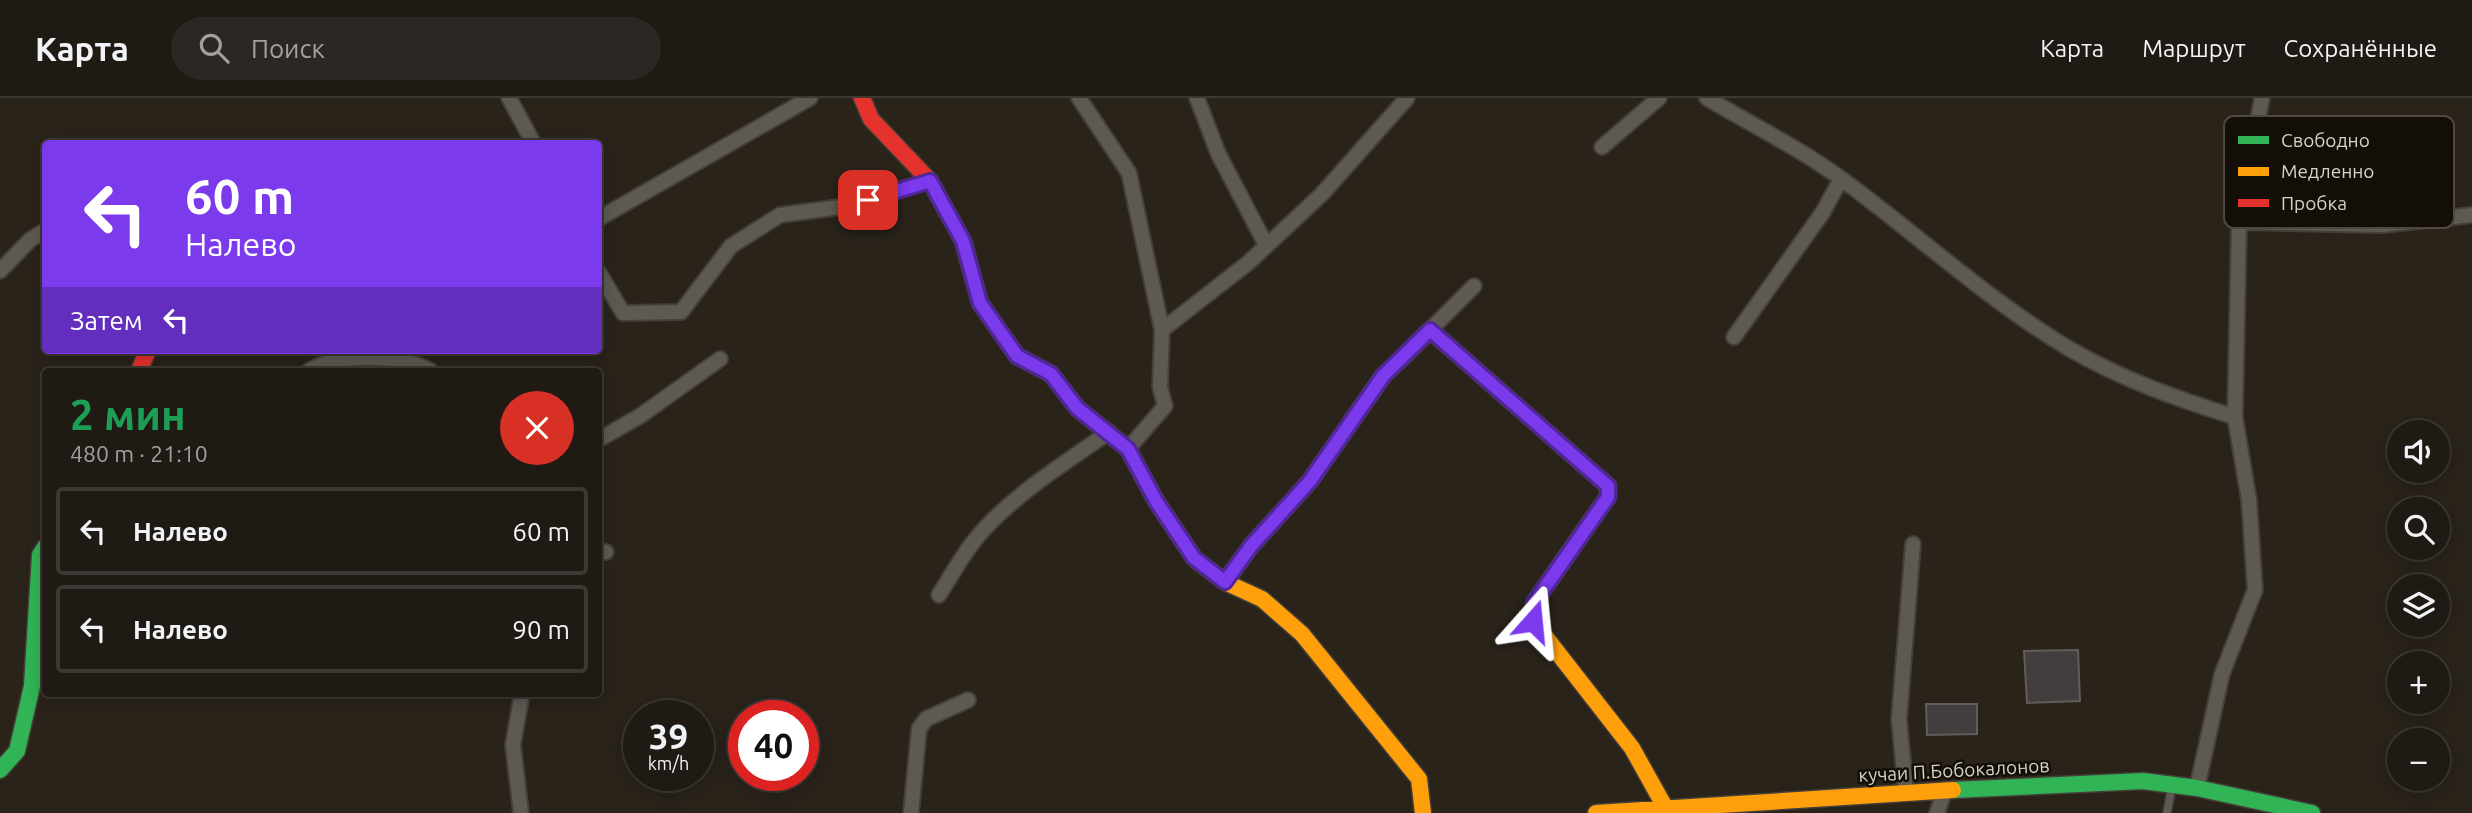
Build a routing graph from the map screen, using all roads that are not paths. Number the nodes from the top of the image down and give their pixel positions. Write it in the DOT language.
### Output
graph roads {
  1 [pos="509,98"];
  2 [pos="810,98"];
  3 [pos="862,98"];
  4 [pos="1079,98"];
  5 [pos="1197,98"];
  6 [pos="1407,98"];
  7 [pos="1659,98"];
  8 [pos="1707,98"];
  9 [pos="2262,98"];
  10 [pos="2259,116"];
  11 [pos="532,140"];
  12 [pos="1602,147"];
  13 [pos="1841,179"];
  14 [pos="930,181"];
  15 [pos="2472,215"];
  16 [pos="602,217"];
  17 [pos="2454,217"];
  18 [pos="2239,228"];
  19 [pos="42,232"];
  20 [pos="1266,245"];
  21 [pos="0,271"];
  22 [pos="602,278"];
  23 [pos="1474,286"];
  24 [pos="1162,330"];
  25 [pos="1430,330"];
  26 [pos="1734,337"];
  27 [pos="720,359"];
  28 [pos="314,368"];
  29 [pos="426,368"];
  30 [pos="2235,417"];
  31 [pos="1109,432"];
  32 [pos="602,438"];
  33 [pos="1128,449"];
  34 [pos="1913,544"];
  35 [pos="42,552"];
  36 [pos="1225,582"];
  37 [pos="939,595"];
  38 [pos="521,697"];
  39 [pos="968,701"];
  40 [pos="0,770"];
  41 [pos="2173,784"];
  42 [pos="2197,788"];
  43 [pos="1945,790"];
  44 [pos="1906,793"];
  45 [pos="1666,809"];
  46 [pos="522,813"];
  47 [pos="911,813"];
  48 [pos="1423,813"];
  49 [pos="1595,813"];
  50 [pos="1937,813"];
  51 [pos="2167,813"];
  52 [pos="2312,813"];
  1 -- 11 [label="street"];
  2 -- 16 [label="street"];
  3 -- 14 [label="street"];
  4 -- 24 [label="street"];
  5 -- 20 [label="street"];
  6 -- 20 [label="street"];
  7 -- 12 [label="street"];
  8 -- 13 [label="street"];
  9 -- 10 [label="street"];
  13 -- 26 [label="street"];
  13 -- 30 [label="street"];
  14 -- 22 [label="street"];
  14 -- 31 [label="street"];
  15 -- 17 [label="street"];
  18 -- 30 [label="street"];
  19 -- 21 [label="street"];
  20 -- 24 [label="street"];
  23 -- 25 [label="street"];
  24 -- 33 [label="street"];
  25 -- 36 [label="street"];
  25 -- 45 [label="street"];
  27 -- 32 [label="street"];
  28 -- 29 [label="street"];
  30 -- 42 [label="street"];
  31 -- 33 [label="street"];
  31 -- 37 [label="street"];
  33 -- 36 [label="street"];
  34 -- 44 [label="street"];
  35 -- 40 [label="street"];
  36 -- 48 [label="street"];
  38 -- 46 [label="street"];
  39 -- 47 [label="street"];
  41 -- 42 [label="street, кучаи П.Бобокалонов"];
  41 -- 43 [label="street, кучаи П.Бобокалонов"];
  41 -- 51 [label="lane"];
  42 -- 52 [label="street, кучаи П.Бобокалонов"];
  43 -- 44 [label="street, кучаи П.Бобокалонов"];
  43 -- 50 [label="street"];
  44 -- 45 [label="street, кучаи П.Бобокалонов"];
  45 -- 49 [label="street, кучаи П.Бобокалонов"];
}
